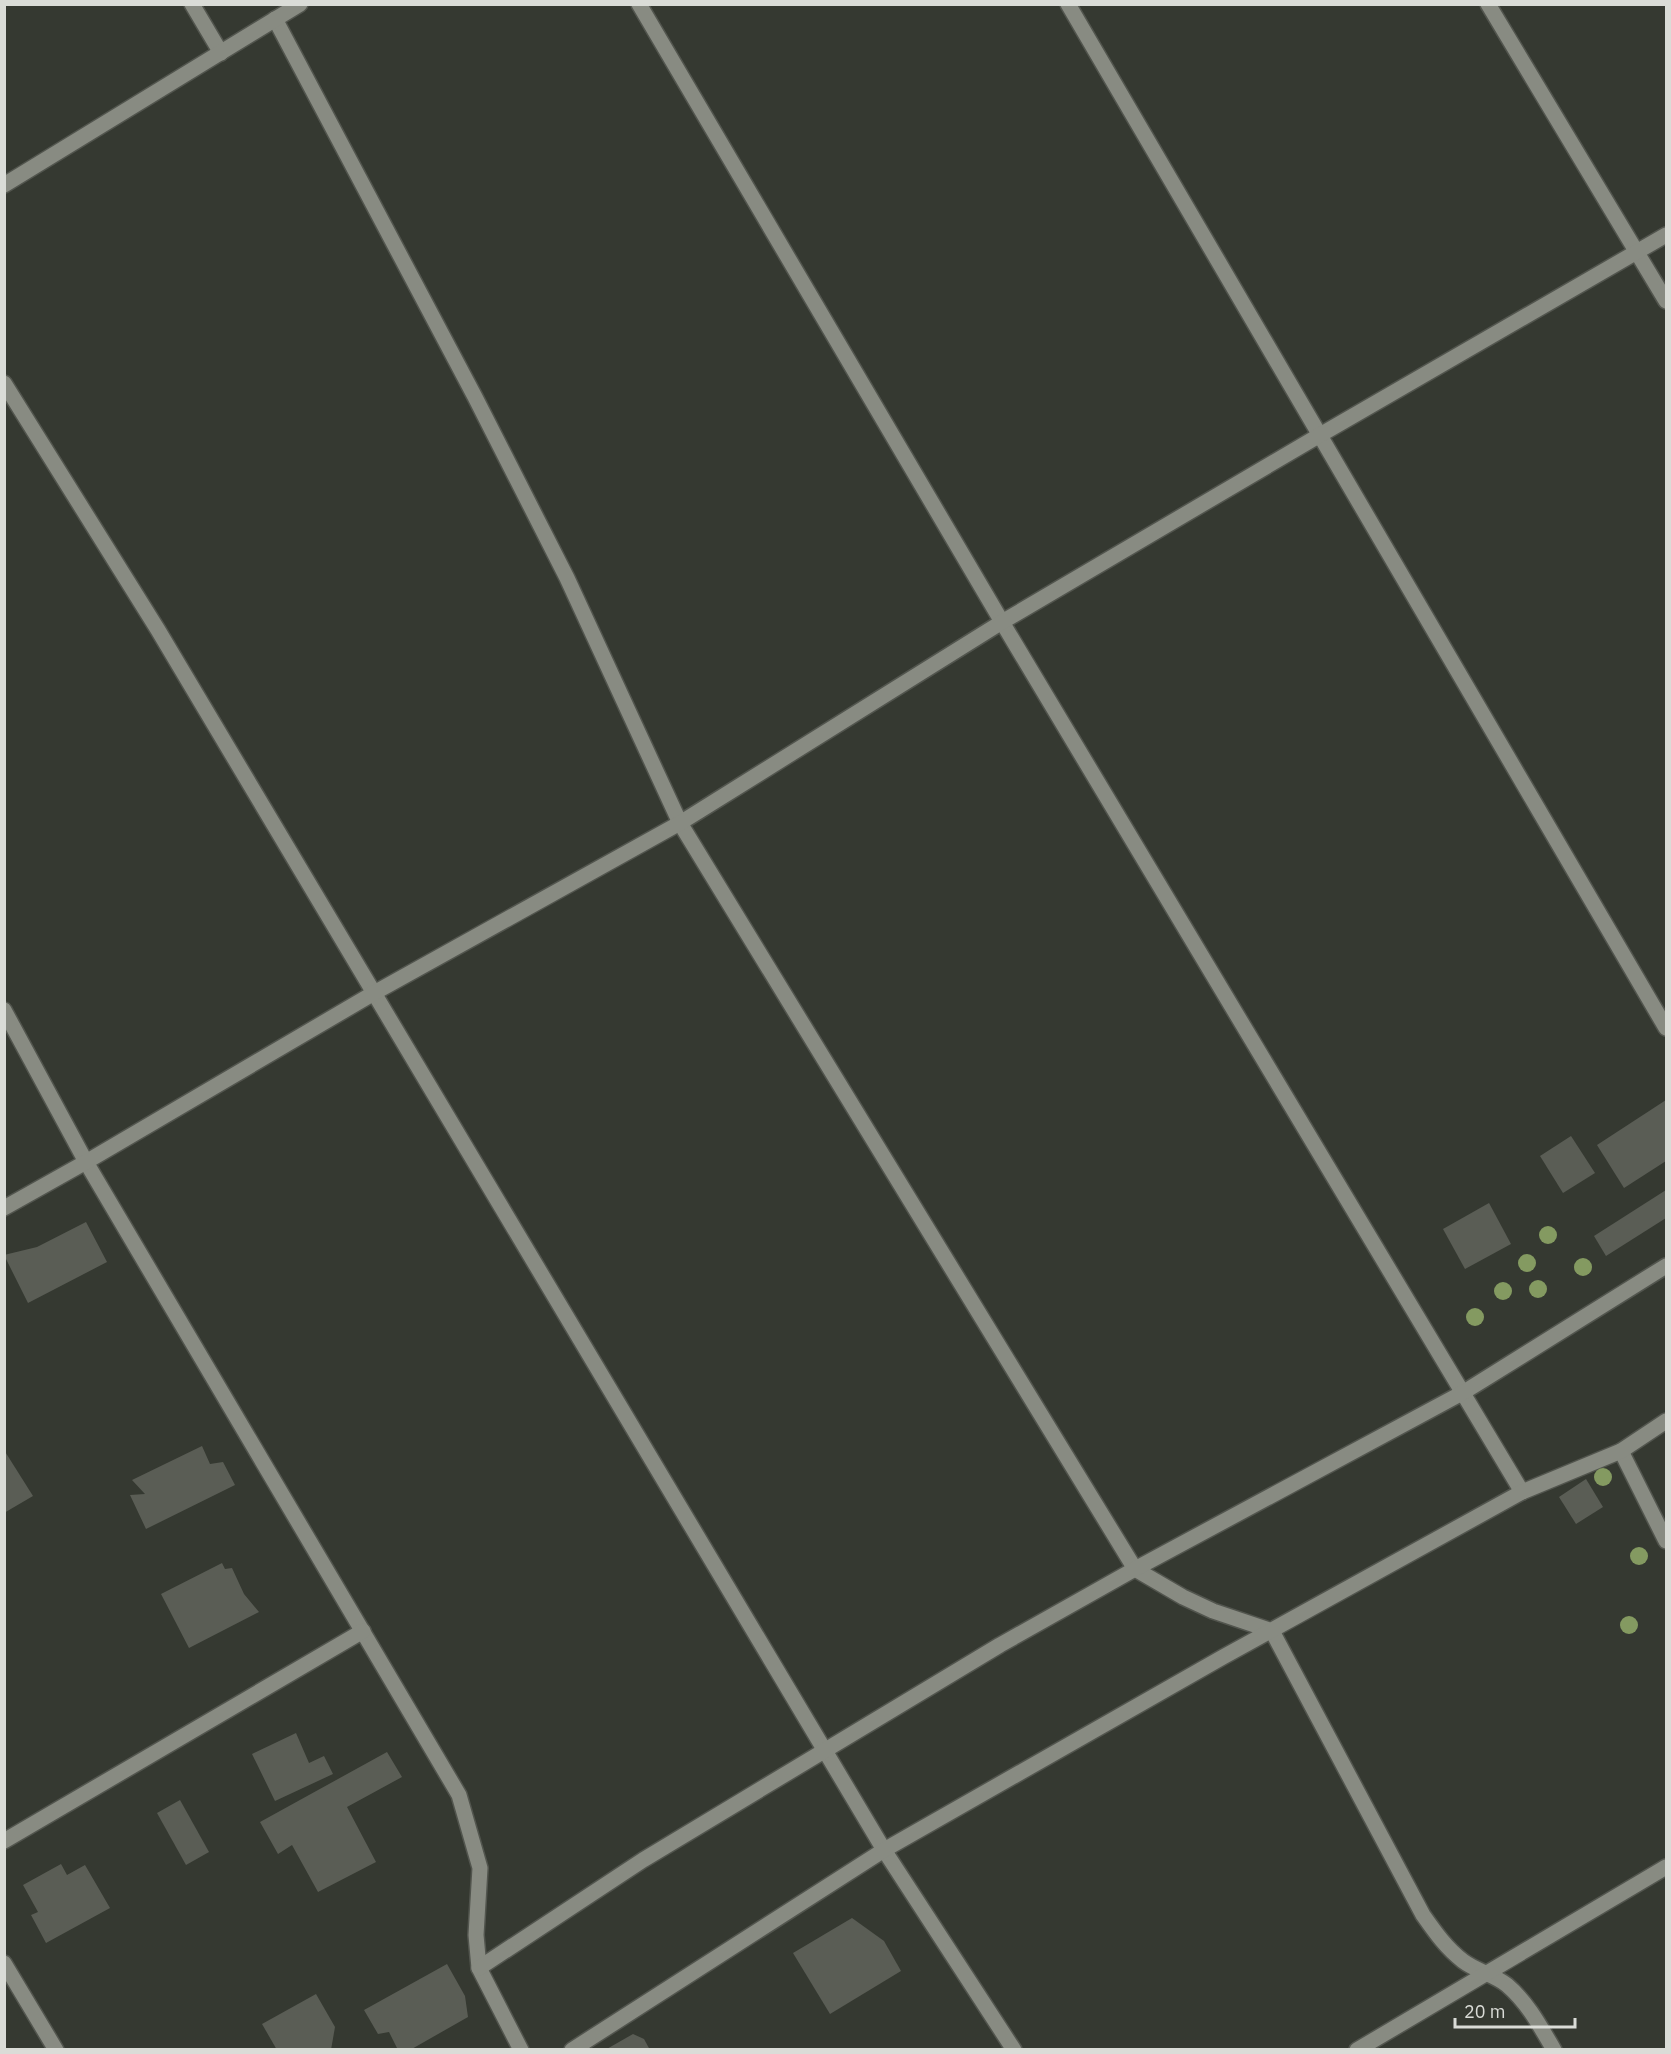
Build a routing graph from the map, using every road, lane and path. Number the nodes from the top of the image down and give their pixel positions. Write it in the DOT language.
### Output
graph roads {
  1 [pos="192,4"];
  2 [pos="300,4"];
  3 [pos="639,4"];
  4 [pos="1068,4"];
  5 [pos="1488,4"];
  6 [pos="275,19"];
  7 [pos="221,53"];
  8 [pos="4,185"];
  9 [pos="1666,236"];
  10 [pos="1638,252"];
  11 [pos="1666,301"];
  12 [pos="4,383"];
  13 [pos="1320,435"];
  14 [pos="1002,622"];
  15 [pos="680,824"];
  16 [pos="374,993"];
  17 [pos="4,1010"];
  18 [pos="1666,1028"];
  19 [pos="86,1162"];
  20 [pos="4,1208"];
  21 [pos="1666,1266"];
  22 [pos="1464,1392"];
  23 [pos="1666,1421"];
  24 [pos="1621,1451"];
  25 [pos="1522,1492"];
  26 [pos="1666,1540"];
  27 [pos="1134,1569"];
  28 [pos="363,1631"];
  29 [pos="1272,1631"];
  30 [pos="825,1750"];
  31 [pos="4,1841"];
  32 [pos="884,1850"];
  33 [pos="1666,1867"];
  34 [pos="4,1963"];
  35 [pos="479,1968"];
  36 [pos="1484,1973"];
  37 [pos="56,2049"];
  38 [pos="521,2049"];
  39 [pos="572,2049"];
  40 [pos="1014,2049"];
  41 [pos="1357,2049"];
  42 [pos="1554,2049"];
  1 -- 7 [label="street"];
  2 -- 6 [label="street"];
  3 -- 14 [label="street"];
  4 -- 13 [label="street"];
  5 -- 10 [label="street"];
  6 -- 7 [label="street"];
  6 -- 15 [label="street"];
  7 -- 8 [label="street"];
  9 -- 10 [label="street"];
  10 -- 11 [label="street"];
  10 -- 13 [label="street"];
  12 -- 16 [label="street"];
  13 -- 14 [label="street"];
  13 -- 18 [label="street"];
  14 -- 15 [label="street"];
  14 -- 22 [label="street"];
  15 -- 16 [label="street"];
  15 -- 27 [label="street"];
  16 -- 19 [label="street"];
  16 -- 30 [label="street"];
  17 -- 19 [label="street"];
  19 -- 20 [label="street"];
  19 -- 28 [label="street"];
  21 -- 22 [label="street"];
  22 -- 25 [label="street"];
  22 -- 27 [label="street"];
  23 -- 24 [label="street"];
  24 -- 25 [label="street"];
  24 -- 26 [label="street"];
  25 -- 29 [label="street"];
  27 -- 29 [label="street"];
  27 -- 30 [label="street"];
  28 -- 31 [label="street"];
  28 -- 35 [label="street"];
  29 -- 32 [label="street"];
  29 -- 36 [label="street"];
  30 -- 32 [label="street"];
  30 -- 35 [label="street"];
  32 -- 39 [label="street"];
  32 -- 40 [label="street"];
  33 -- 36 [label="street"];
  34 -- 37 [label="street"];
  35 -- 38 [label="street"];
  36 -- 41 [label="street"];
  36 -- 42 [label="street"];
}
